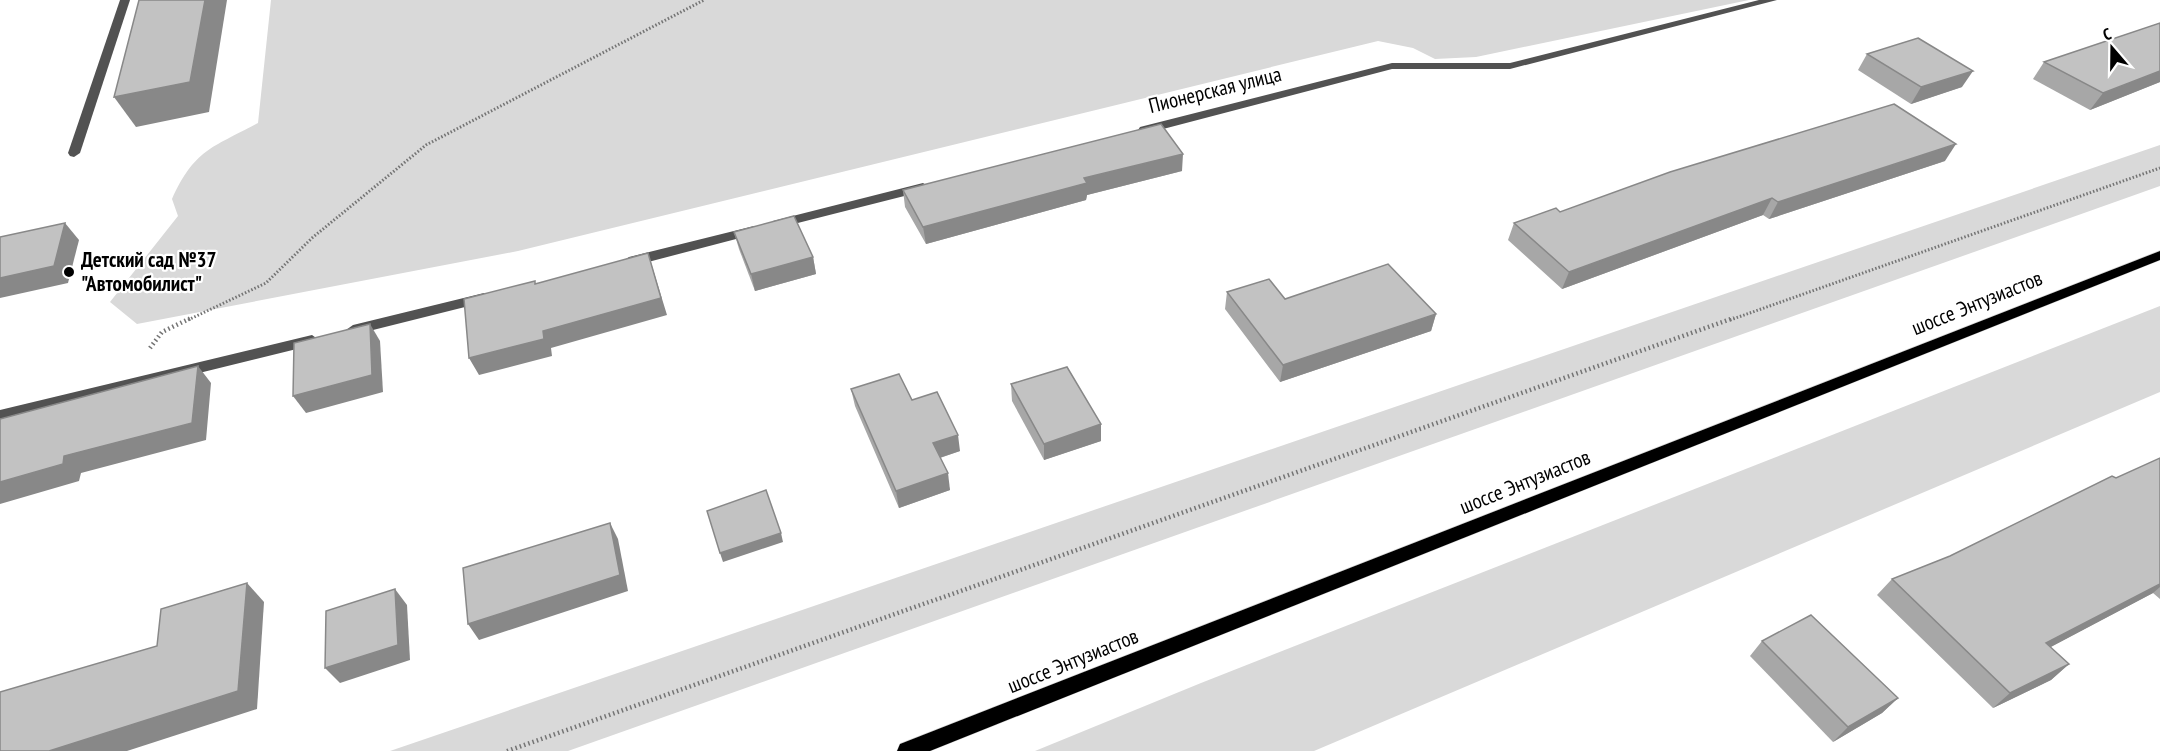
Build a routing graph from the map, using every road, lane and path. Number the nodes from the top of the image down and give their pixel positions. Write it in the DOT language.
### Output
graph roads {
  1 [pos="125,0"];
  2 [pos="704,0"];
  3 [pos="1772,0"];
  4 [pos="1127,134"];
  5 [pos="74,153"];
  6 [pos="2160,168"];
  7 [pos="942,182"];
  8 [pos="2160,255"];
  9 [pos="620,264"];
  10 [pos="504,293"];
  11 [pos="120,386"];
  12 [pos="0,416"];
  13 [pos="507,751"];
  14 [pos="907,751"];
  1 -- 5 [label="street"];
  2 -- 11 [label="path"];
  3 -- 4 [label="street, Пионерская улица"];
  6 -- 13 [label="path"];
  7 -- 9 [label="street"];
  8 -- 14 [label="main road, шоссе Энтузиастов"];
  10 -- 11 [label="street"];
  11 -- 12 [label="street"];
}
